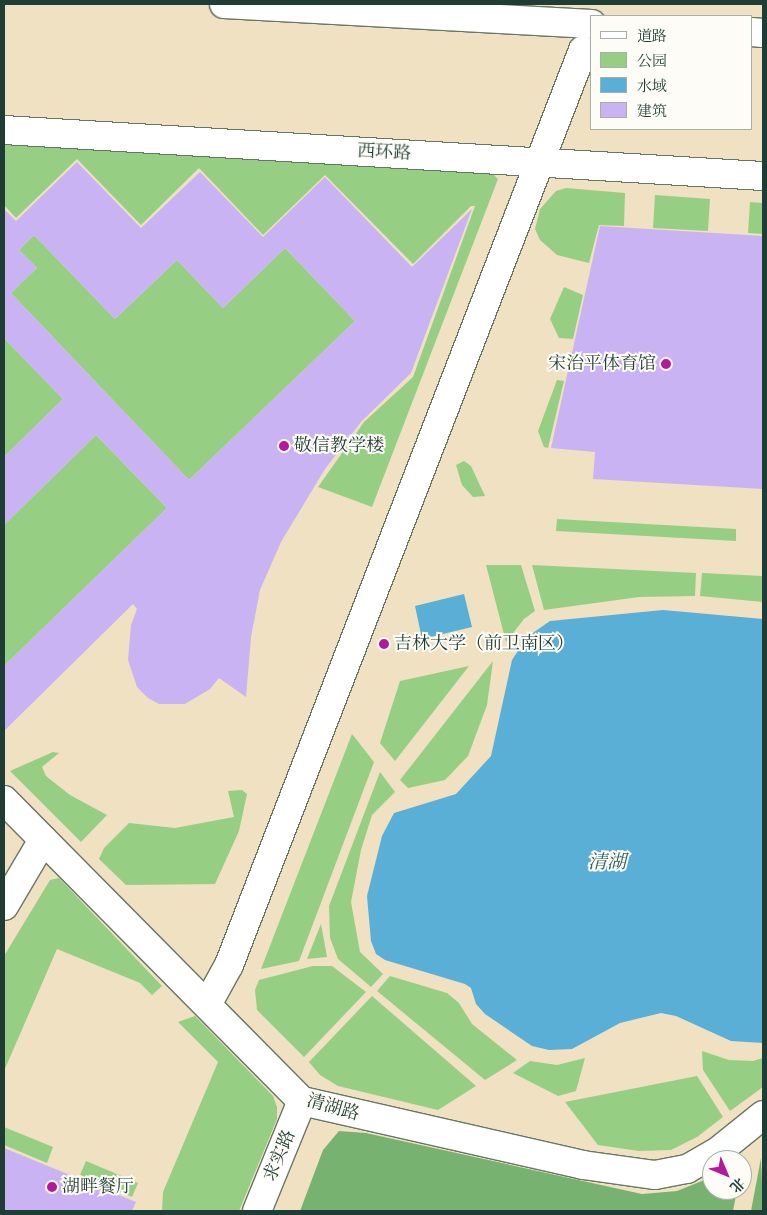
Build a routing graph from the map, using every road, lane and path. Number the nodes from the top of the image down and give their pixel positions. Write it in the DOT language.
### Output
graph roads {
  1 [pos="224,4"];
  2 [pos="590,24"];
  3 [pos="583,50"];
  4 [pos="4,130"];
  5 [pos="542,162"];
  6 [pos="763,176"];
  7 [pos="4,800"];
  8 [pos="43,840"];
  9 [pos="4,906"];
  10 [pos="208,1003"];
  11 [pos="302,1102"];
  12 [pos="763,1115"];
  13 [pos="257,1211"];
  1 -- 2 [label="street"];
  3 -- 5 [label="street"];
  4 -- 5 [label="street, 西环路"];
  5 -- 6 [label="street, 西环路"];
  5 -- 10 [label="street"];
  7 -- 8 [label="street, 清湖路"];
  8 -- 9 [label="street"];
  8 -- 10 [label="street, 清湖路"];
  10 -- 11 [label="street, 清湖路"];
  11 -- 12 [label="street, 清湖路"];
  11 -- 13 [label="street, 求实路"];
}
